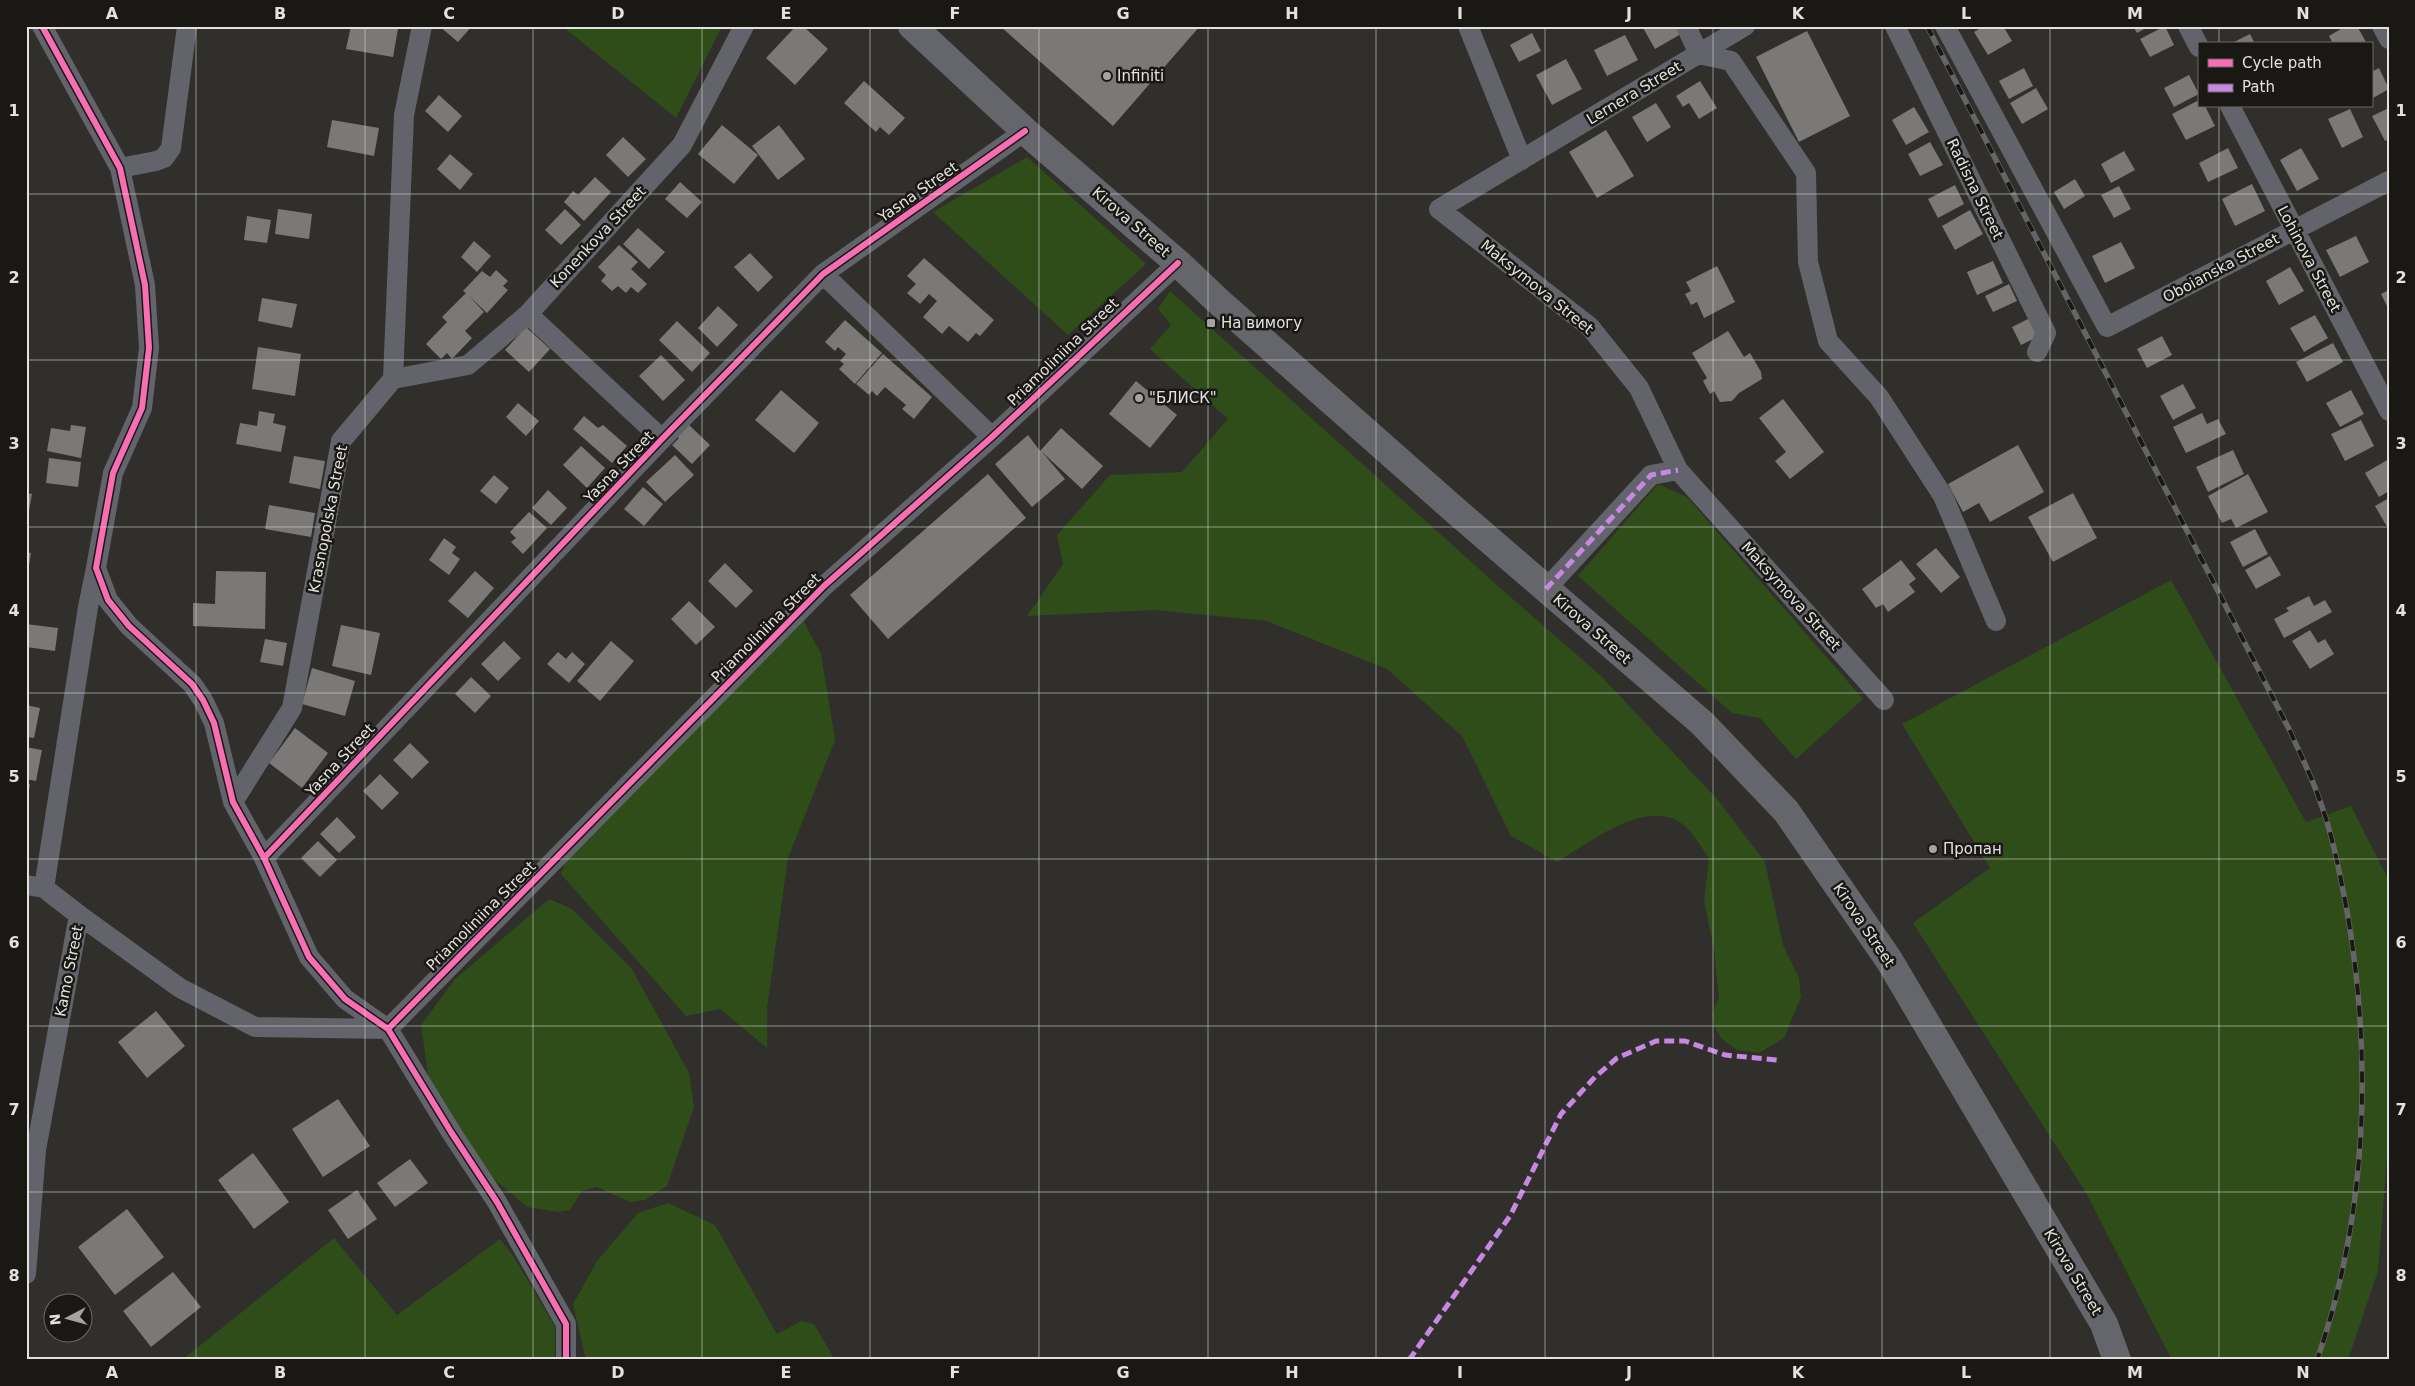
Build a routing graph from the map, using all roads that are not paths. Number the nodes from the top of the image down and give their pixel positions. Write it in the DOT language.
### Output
graph roads {
  1 [pos="42,26"];
  2 [pos="187,26"];
  3 [pos="422,26"];
  4 [pos="744,26"];
  5 [pos="912,26"];
  6 [pos="1468,26"];
  7 [pos="1686,26"];
  8 [pos="1745,26"];
  9 [pos="1896,26"];
  10 [pos="1945,26"];
  11 [pos="2188,26"];
  12 [pos="2382,26"];
  13 [pos="2389,39"];
  14 [pos="2198,45"];
  15 [pos="1699,54"];
  16 [pos="2231,108"];
  17 [pos="1025,131"];
  18 [pos="1522,160"];
  19 [pos="120,168"];
  20 [pos="2389,182"];
  21 [pos="2294,230"];
  22 [pos="1178,262"];
  23 [pos="823,274"];
  24 [pos="528,314"];
  25 [pos="2037,352"];
  26 [pos="393,379"];
  27 [pos="2389,411"];
  28 [pos="992,437"];
  29 [pos="662,439"];
  30 [pos="1678,470"];
  31 [pos="96,568"];
  32 [pos="1546,588"];
  33 [pos="1996,621"];
  34 [pos="1884,700"];
  35 [pos="233,802"];
  36 [pos="264,858"];
  37 [pos="35,887"];
  38 [pos="79,915"];
  39 [pos="388,1029"];
  40 [pos="26,1274"];
  41 [pos="566,1360"];
  42 [pos="2117,1360"];
  1 -- 19 [label="street, Kamo Street"];
  2 -- 19 [label="street"];
  3 -- 26 [label="street"];
  4 -- 24 [label="street, Konenkova Street"];
  5 -- 17 [label="main road, Kirova Street"];
  6 -- 18 [label="street"];
  7 -- 15 [label="street"];
  8 -- 15 [label="street, Lernera Street"];
  9 -- 25 [label="street, Radisna Street"];
  10 -- 21 [label="street, Oboianska Street"];
  11 -- 14 [label="street"];
  12 -- 13 [label="street"];
  15 -- 18 [label="street, Lernera Street"];
  15 -- 33 [label="street"];
  16 -- 21 [label="street, Lohinova Street"];
  17 -- 22 [label="main road, Kirova Street"];
  17 -- 23 [label="street, Yasna Street"];
  18 -- 30 [label="street, Maksymova Street"];
  19 -- 31 [label="street, Kamo Street"];
  20 -- 21 [label="street, Oboianska Street"];
  21 -- 27 [label="street, Lohinova Street"];
  22 -- 28 [label="street, Priamoliniina Street"];
  22 -- 32 [label="main road, Kirova Street"];
  23 -- 28 [label="street"];
  23 -- 29 [label="street, Yasna Street"];
  24 -- 26 [label="street, Konenkova Street"];
  24 -- 29 [label="street"];
  26 -- 35 [label="street, Krasnopolska Street"];
  28 -- 39 [label="street, Priamoliniina Street"];
  29 -- 36 [label="street, Yasna Street"];
  30 -- 32 [label="street"];
  30 -- 34 [label="street, Maksymova Street"];
  31 -- 35 [label="street"];
  31 -- 37 [label="street, Kamo Street"];
  32 -- 42 [label="main road, Kirova Street"];
  35 -- 36 [label="street"];
  36 -- 39 [label="street"];
  37 -- 38 [label="street, Kamo Street"];
  38 -- 39 [label="street"];
  38 -- 40 [label="street, Kamo Street"];
  39 -- 41 [label="street"];
}
